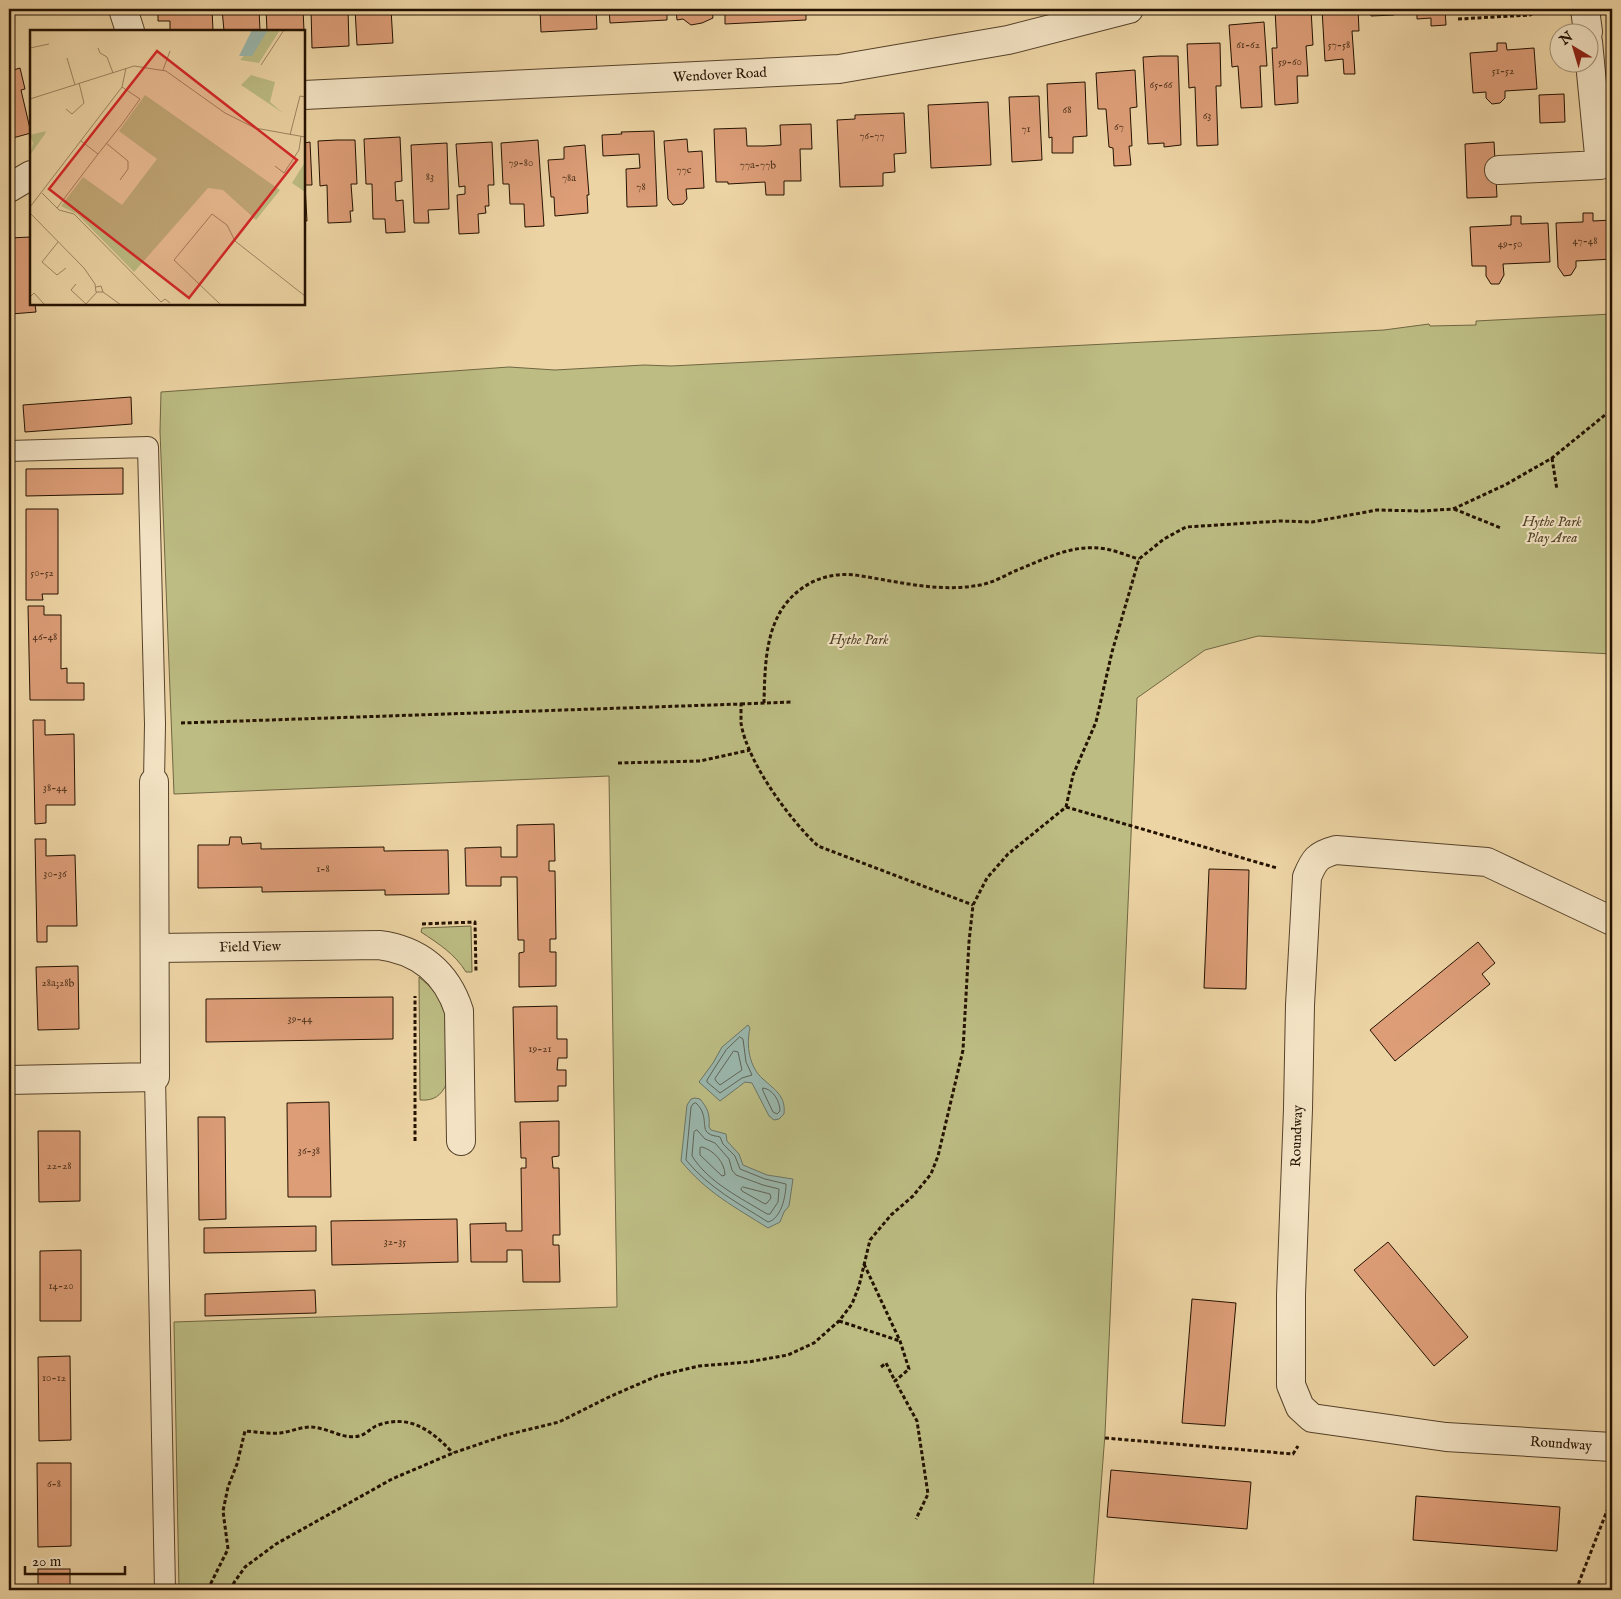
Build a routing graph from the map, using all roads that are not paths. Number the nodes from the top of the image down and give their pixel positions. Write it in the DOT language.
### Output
graph roads {
  1 [pos="123,9"];
  2 [pos="1129,9"];
  3 [pos="1585,9"];
  4 [pos="1587,22"];
  5 [pos="130,30"];
  6 [pos="1591,72"];
  7 [pos="305,95"];
  8 [pos="1499,170"];
  9 [pos="30,176"];
  10 [pos="9,188"];
  11 [pos="9,451"];
  12 [pos="154,782"];
  13 [pos="1612,921"];
  14 [pos="156,948"];
  15 [pos="155,1077"];
  16 [pos="9,1080"];
  17 [pos="461,1141"];
  18 [pos="1612,1447"];
  19 [pos="165,1590"];
  1 -- 5 [label="street"];
  2 -- 7 [label="street, Wendover Road"];
  3 -- 4 [label="street"];
  6 -- 8 [label="street"];
  9 -- 10 [label="street"];
  11 -- 12 [label="lane"];
  12 -- 14 [label="street"];
  13 -- 18 [label="street, Roundway"];
  14 -- 15 [label="street"];
  14 -- 17 [label="street, Field View"];
  15 -- 16 [label="street"];
  15 -- 19 [label="lane"];
}
